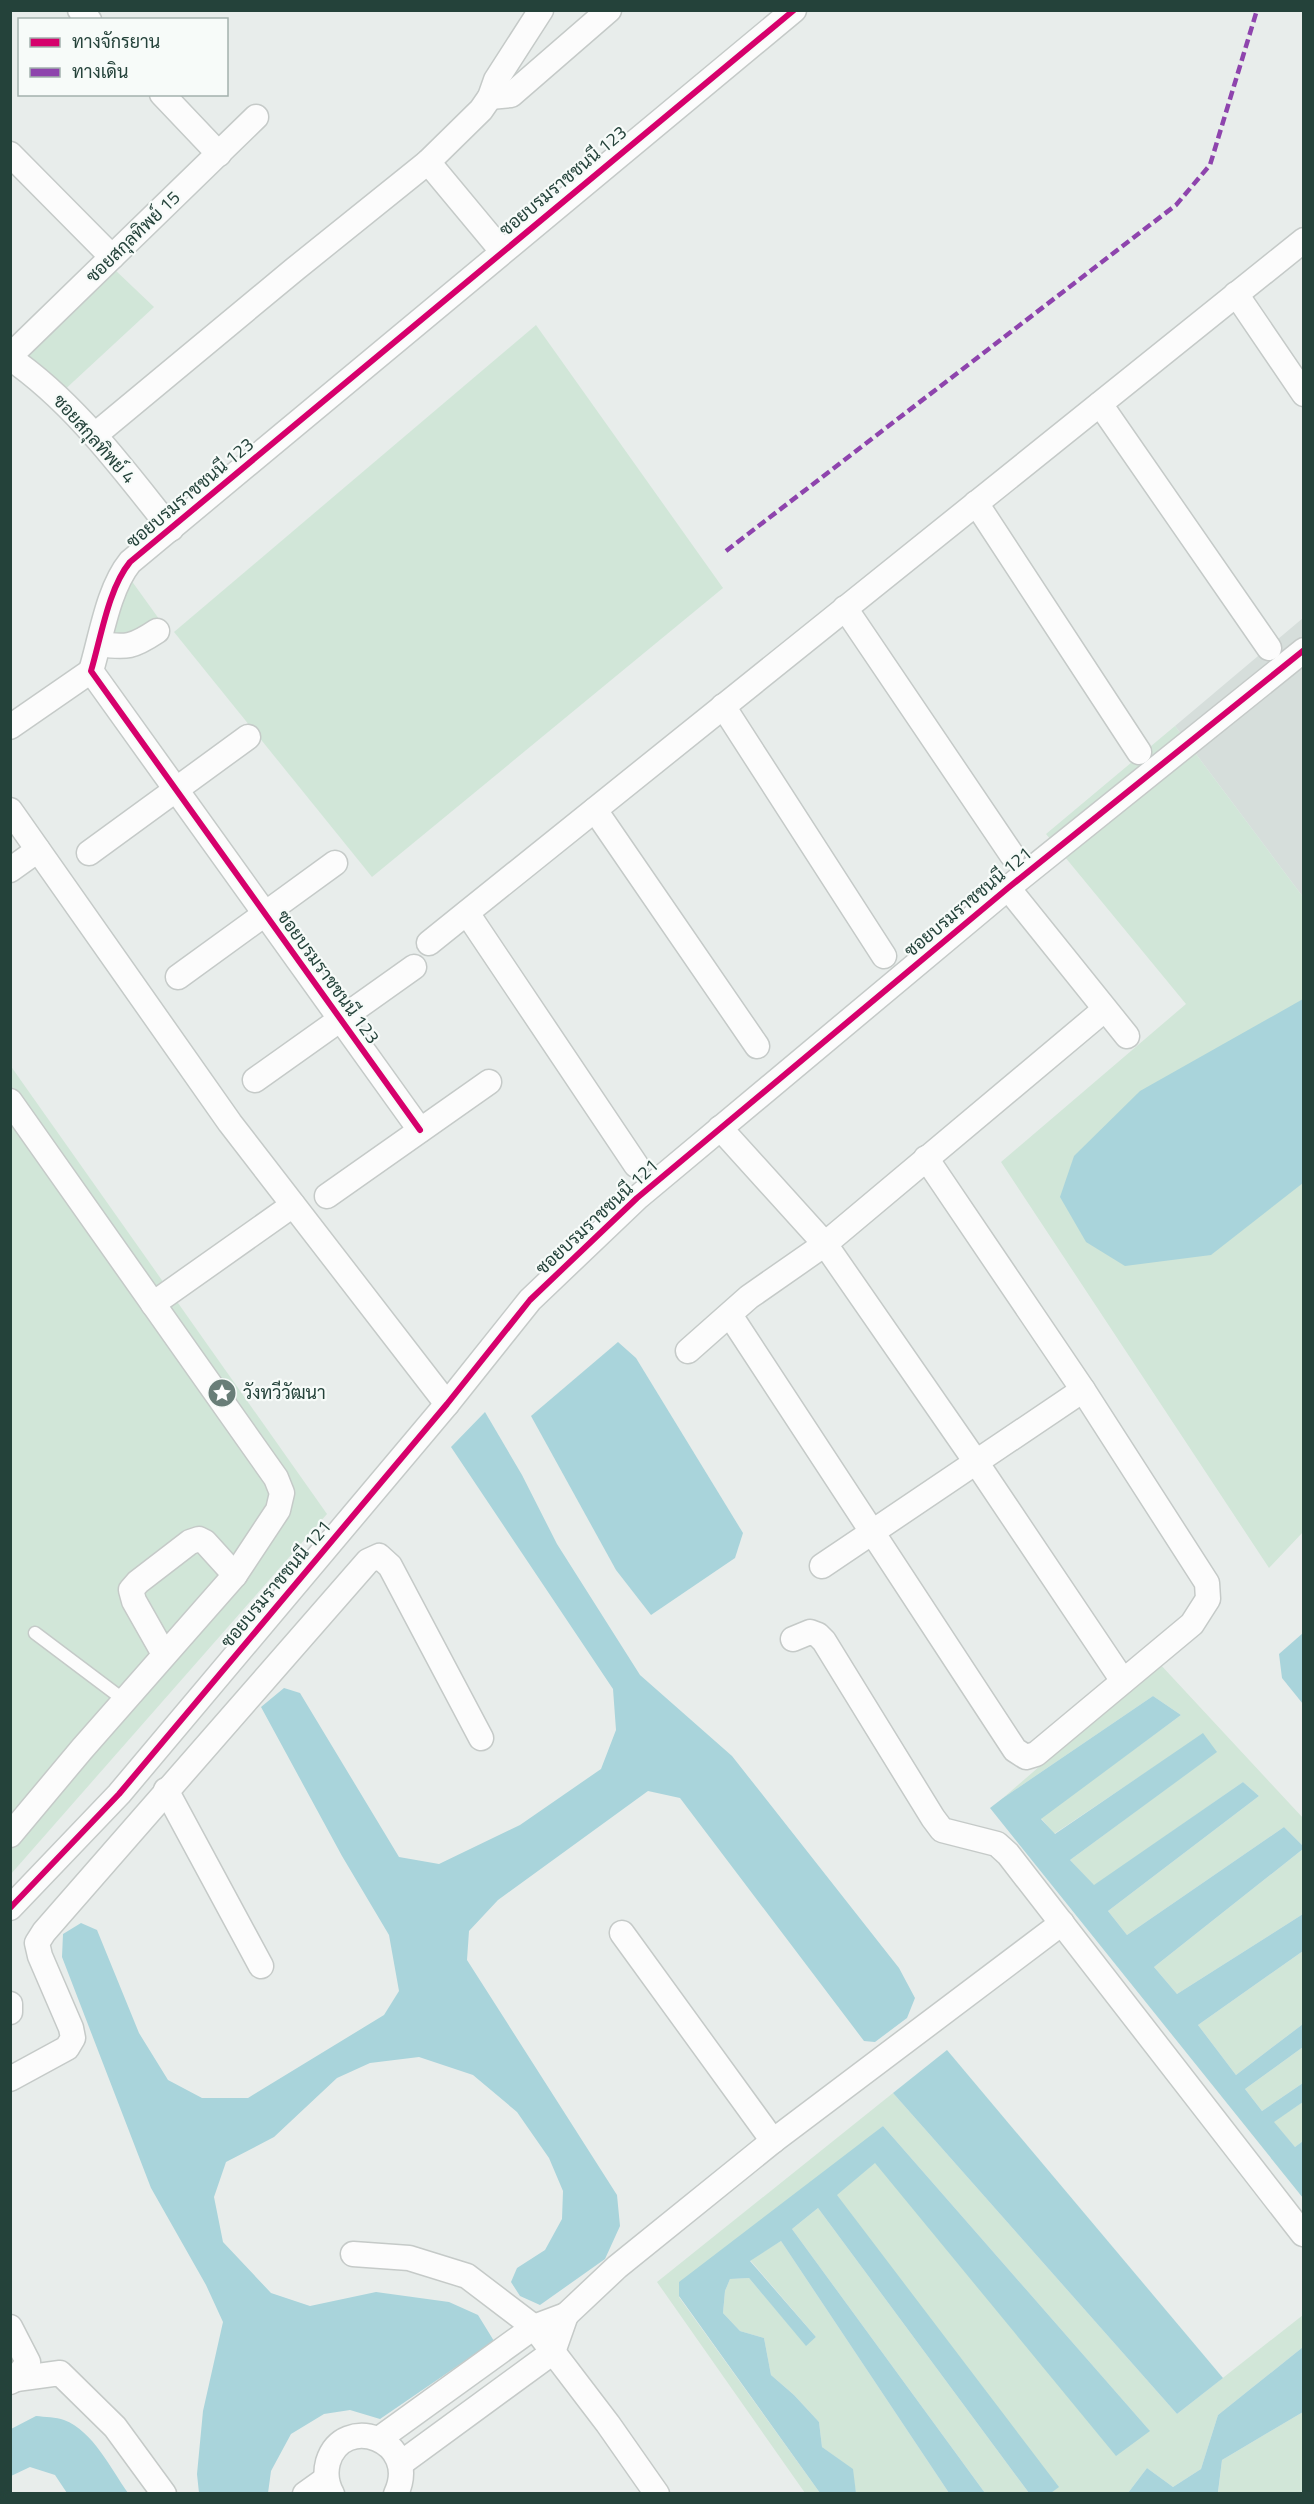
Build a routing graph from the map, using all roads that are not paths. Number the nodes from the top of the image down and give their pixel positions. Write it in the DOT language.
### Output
graph roads {
  1 [pos="541,10"];
  2 [pos="609,10"];
  3 [pos="794,10"];
  4 [pos="164,96"];
  5 [pos="490,97"];
  6 [pos="256,117"];
  7 [pos="10,154"];
  8 [pos="219,154"];
  9 [pos="428,162"];
  10 [pos="1304,240"];
  11 [pos="502,251"];
  12 [pos="112,257"];
  13 [pos="1236,294"];
  14 [pos="10,357"];
  15 [pos="1304,394"];
  16 [pos="1100,404"];
  17 [pos="95,435"];
  18 [pos="976,503"];
  19 [pos="171,528"];
  20 [pos="845,608"];
  21 [pos="157,631"];
  22 [pos="99,644"];
  23 [pos="1269,648"];
  24 [pos="1304,650"];
  25 [pos="91,671"];
  26 [pos="723,706"];
  27 [pos="10,727"];
  28 [pos="248,737"];
  29 [pos="1139,752"];
  30 [pos="176,788"];
  31 [pos="10,810"];
  32 [pos="595,810"];
  33 [pos="38,850"];
  34 [pos="89,853"];
  35 [pos="1012,855"];
  36 [pos="335,863"];
  37 [pos="10,870"];
  38 [pos="1008,888"];
  39 [pos="466,913"];
  40 [pos="265,915"];
  41 [pos="429,943"];
  42 [pos="884,956"];
  43 [pos="414,967"];
  44 [pos="178,977"];
  45 [pos="1104,1010"];
  46 [pos="339,1019"];
  47 [pos="1127,1036"];
  48 [pos="757,1046"];
  49 [pos="255,1080"];
  50 [pos="489,1082"];
  51 [pos="10,1101"];
  52 [pos="720,1128"];
  53 [pos="420,1130"];
  54 [pos="926,1158"];
  55 [pos="636,1165"];
  56 [pos="327,1196"];
  57 [pos="293,1205"];
  58 [pos="825,1244"];
  59 [pos="153,1304"];
  60 [pos="730,1315"];
  61 [pos="688,1351"];
  62 [pos="1083,1390"];
  63 [pos="447,1404"];
  64 [pos="976,1462"];
  65 [pos="874,1533"];
  66 [pos="822,1566"];
  67 [pos="235,1575"];
  68 [pos="35,1633"];
  69 [pos="793,1639"];
  70 [pos="164,1654"];
  71 [pos="1123,1682"];
  72 [pos="124,1700"];
  73 [pos="481,1738"];
  74 [pos="166,1790"];
  75 [pos="10,1835"];
  76 [pos="10,1908"];
  77 [pos="1062,1923"];
  78 [pos="622,1934"];
  79 [pos="261,1966"];
  80 [pos="10,2004"];
  81 [pos="10,2012"];
  82 [pos="10,2079"];
  83 [pos="773,2141"];
  84 [pos="1303,2234"];
  85 [pos="353,2254"];
  86 [pos="566,2315"];
  87 [pos="10,2327"];
  88 [pos="534,2327"];
  89 [pos="553,2352"];
  90 [pos="13,2381"];
  91 [pos="378,2439"];
  92 [pos="400,2464"];
  93 [pos="329,2486"];
  94 [pos="164,2493"];
  95 [pos="305,2493"];
  96 [pos="396,2493"];
  97 [pos="657,2493"];
  1 -- 5 [label="street"];
  2 -- 5 [label="street"];
  3 -- 11 [label="street, ซอยบรมราชชนนี 123"];
  4 -- 8 [label="street"];
  5 -- 9 [label="street"];
  6 -- 8 [label="street, ซอยสกุลทิพย์ 15"];
  7 -- 12 [label="street"];
  8 -- 12 [label="street, ซอยสกุลทิพย์ 15"];
  9 -- 11 [label="street"];
  9 -- 17 [label="street"];
  10 -- 13 [label="street"];
  11 -- 19 [label="street, ซอยบรมราชชนนี 123"];
  12 -- 14 [label="street, ซอยสกุลทิพย์ 15"];
  13 -- 15 [label="street"];
  13 -- 16 [label="street"];
  14 -- 17 [label="street, ซอยสกุลทิพย์ 4"];
  16 -- 18 [label="street"];
  16 -- 23 [label="street"];
  17 -- 19 [label="street, ซอยสกุลทิพย์ 4"];
  18 -- 20 [label="street"];
  18 -- 29 [label="street"];
  19 -- 22 [label="street, ซอยบรมราชชนนี 123"];
  20 -- 26 [label="street"];
  20 -- 35 [label="street"];
  21 -- 22 [label="street"];
  22 -- 25 [label="street, ซอยบรมราชชนนี 123"];
  24 -- 38 [label="street, ซอยบรมราชชนนี 121"];
  25 -- 27 [label="street"];
  25 -- 30 [label="street, ซอยบรมราชชนนี 123"];
  26 -- 32 [label="street"];
  26 -- 42 [label="street"];
  28 -- 30 [label="street"];
  30 -- 34 [label="street"];
  30 -- 40 [label="street, ซอยบรมราชชนนี 123"];
  31 -- 33 [label="street"];
  32 -- 39 [label="street"];
  32 -- 48 [label="street"];
  33 -- 37 [label="street"];
  33 -- 57 [label="street"];
  36 -- 40 [label="street"];
  38 -- 45 [label="street"];
  38 -- 52 [label="street, ซอยบรมราชชนนี 121"];
  39 -- 41 [label="street"];
  39 -- 55 [label="street"];
  40 -- 44 [label="street"];
  40 -- 46 [label="street, ซอยบรมราชชนนี 123"];
  43 -- 46 [label="street"];
  45 -- 47 [label="street"];
  45 -- 54 [label="street"];
  46 -- 49 [label="street"];
  46 -- 53 [label="street, ซอยบรมราชชนนี 123"];
  50 -- 53 [label="street"];
  51 -- 59 [label="street"];
  52 -- 58 [label="street"];
  52 -- 63 [label="street, ซอยบรมราชชนนี 121"];
  53 -- 56 [label="street"];
  54 -- 58 [label="street"];
  54 -- 62 [label="street"];
  57 -- 59 [label="street"];
  57 -- 63 [label="street"];
  58 -- 60 [label="street"];
  58 -- 64 [label="street"];
  59 -- 67 [label="street"];
  60 -- 61 [label="street"];
  60 -- 65 [label="street"];
  62 -- 64 [label="street"];
  62 -- 71 [label="street"];
  63 -- 76 [label="street, ซอยบรมราชชนนี 121"];
  64 -- 65 [label="street"];
  64 -- 71 [label="street"];
  65 -- 66 [label="street"];
  65 -- 71 [label="street"];
  67 -- 70 [label="street"];
  67 -- 70 [label="street"];
  68 -- 72 [label="lane"];
  69 -- 77 [label="street"];
  70 -- 72 [label="street"];
  72 -- 75 [label="street"];
  73 -- 74 [label="street"];
  74 -- 79 [label="street"];
  74 -- 82 [label="street"];
  77 -- 83 [label="street"];
  77 -- 84 [label="street"];
  78 -- 83 [label="street"];
  80 -- 81 [label="street"];
  83 -- 86 [label="street"];
  85 -- 88 [label="street"];
  86 -- 88 [label="street"];
  86 -- 89 [label="street"];
  87 -- 90 [label="street"];
  88 -- 89 [label="street"];
  88 -- 91 [label="street"];
  89 -- 92 [label="street"];
  89 -- 97 [label="street"];
  90 -- 94 [label="street"];
  91 -- 92 [label="street"];
  91 -- 93 [label="street"];
  92 -- 96 [label="street"];
  93 -- 95 [label="street"];
}
